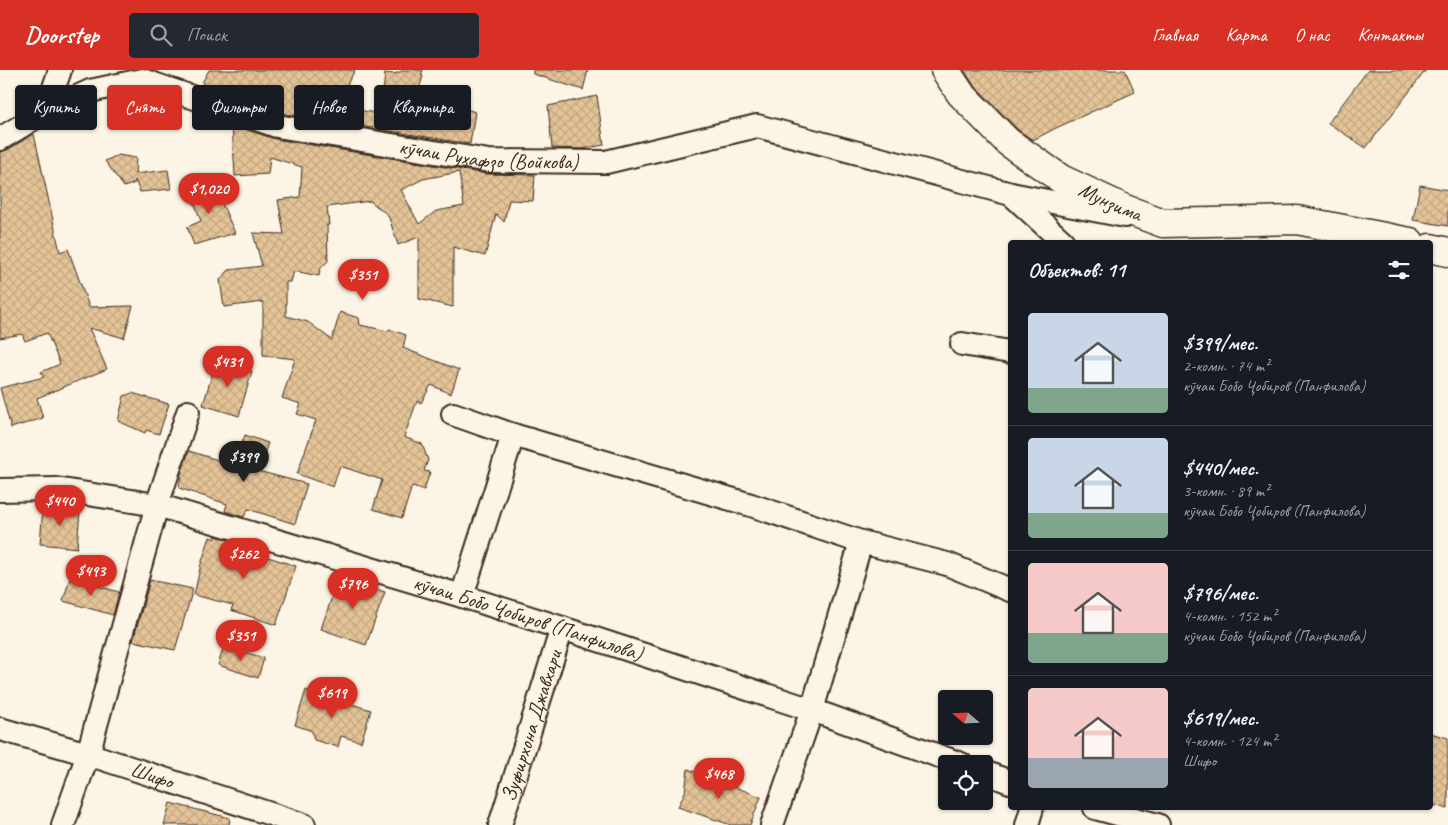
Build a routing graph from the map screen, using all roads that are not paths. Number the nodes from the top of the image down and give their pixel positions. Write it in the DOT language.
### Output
graph roads {
  1 [pos="60,70"];
  2 [pos="945,70"];
  3 [pos="55,85"];
  4 [pos="97,90"];
  5 [pos="15,130"];
  6 [pos="0,139"];
  7 [pos="1011,194"];
  8 [pos="1163,223"];
  9 [pos="1061,240"];
  10 [pos="1400,240"];
  11 [pos="1433,249"];
  12 [pos="1448,252"];
  13 [pos="962,344"];
  14 [pos="1008,352"];
  15 [pos="188,412"];
  16 [pos="453,414"];
  17 [pos="513,435"];
  18 [pos="0,490"];
  19 [pos="157,505"];
  20 [pos="861,542"];
  21 [pos="1008,589"];
  22 [pos="462,596"];
  23 [pos="562,628"];
  24 [pos="812,710"];
  25 [pos="0,729"];
  26 [pos="88,754"];
  27 [pos="938,756"];
  28 [pos="993,775"];
  29 [pos="1008,781"];
  30 [pos="1031,810"];
  31 [pos="1102,810"];
  32 [pos="63,825"];
  33 [pos="304,825"];
  34 [pos="500,825"];
  35 [pos="772,825"];
  36 [pos="1027,825"];
  37 [pos="1158,825"];
  1 -- 3 [label="street"];
  2 -- 8 [label="street, Мунзима"];
  4 -- 7 [label="street, кӯчаи Руҳафзо (Войкова)"];
  5 -- 6 [label="street, кӯчаи Руҳафзо (Войкова)"];
  7 -- 8 [label="street"];
  7 -- 9 [label="street"];
  8 -- 10 [label="street, Мунзима"];
  11 -- 12 [label="street"];
  13 -- 14 [label="street"];
  15 -- 19 [label="street"];
  16 -- 17 [label="street"];
  17 -- 20 [label="street"];
  17 -- 22 [label="street"];
  18 -- 19 [label="street, кӯчаи Бобо Ҷобиров (Панфилова)"];
  19 -- 22 [label="street, кӯчаи Бобо Ҷобиров (Панфилова)"];
  19 -- 26 [label="street"];
  20 -- 21 [label="street"];
  20 -- 24 [label="street"];
  22 -- 23 [label="street, кӯчаи Бобо Ҷобиров (Панфилова)"];
  23 -- 24 [label="street, кӯчаи Бобо Ҷобиров (Панфилова)"];
  23 -- 34 [label="street, Зуфирхона Джавхари"];
  24 -- 27 [label="street, кӯчаи Бобо Ҷобиров (Панфилова)"];
  24 -- 35 [label="street"];
  25 -- 26 [label="street, Шифо"];
  26 -- 32 [label="street"];
  26 -- 33 [label="street, Шифо"];
  28 -- 29 [label="street"];
  30 -- 36 [label="street"];
  31 -- 37 [label="street"];
}
